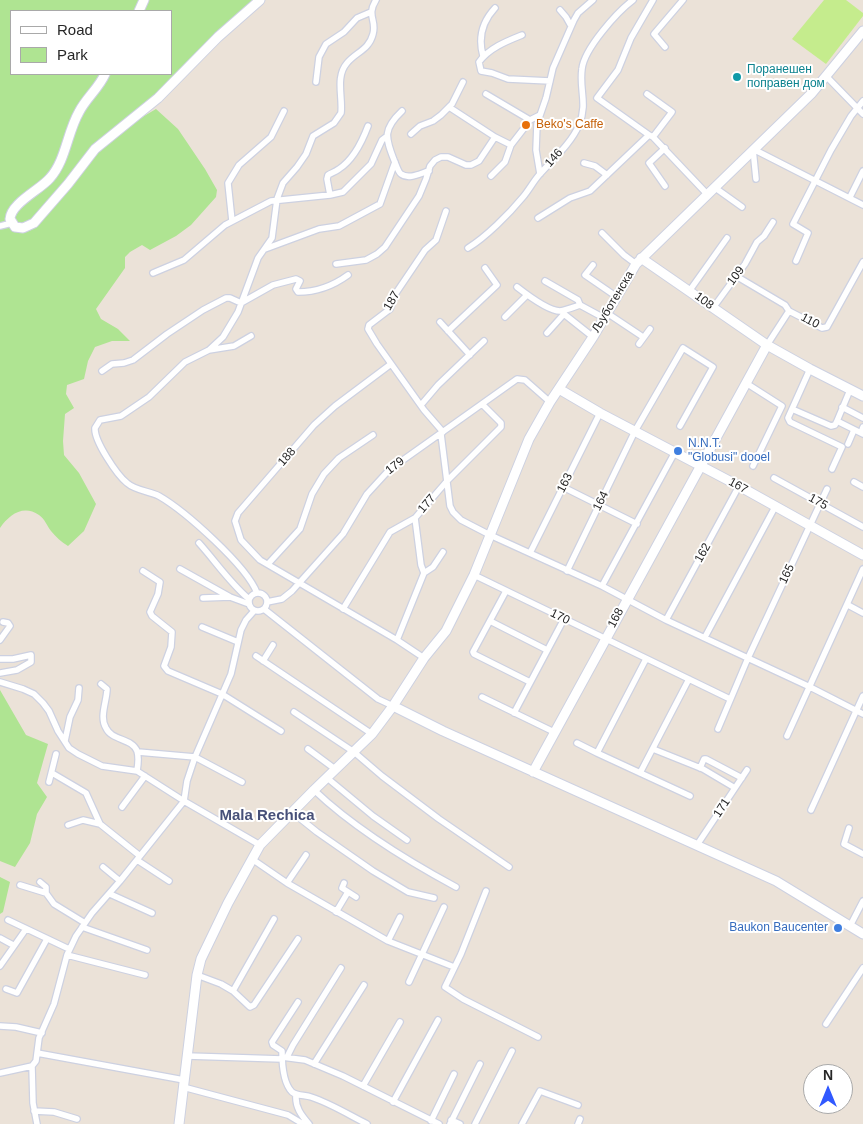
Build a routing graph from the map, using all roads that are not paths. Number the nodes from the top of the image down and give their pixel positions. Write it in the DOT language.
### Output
graph roads {
  1 [pos="260,0"];
  2 [pos="376,0"];
  3 [pos="593,0"];
  4 [pos="633,0"];
  5 [pos="653,0"];
  6 [pos="683,0"];
  7 [pos="495,8"];
  8 [pos="560,10"];
  9 [pos="371,12"];
  10 [pos="571,26"];
  11 [pos="862,33"];
  12 [pos="522,35"];
  13 [pos="665,47"];
  14 [pos="483,56"];
  15 [pos="104,75"];
  16 [pos="826,76"];
  17 [pos="550,81"];
  18 [pos="316,82"];
  19 [pos="462,82"];
  20 [pos="486,94"];
  21 [pos="647,94"];
  22 [pos="863,102"];
  23 [pos="449,107"];
  24 [pos="857,108"];
  25 [pos="402,111"];
  26 [pos="284,112"];
  27 [pos="863,114"];
  28 [pos="540,115"];
  29 [pos="530,120"];
  30 [pos="368,126"];
  31 [pos="411,134"];
  32 [pos="651,136"];
  33 [pos="386,137"];
  34 [pos="495,137"];
  35 [pos="511,145"];
  36 [pos="665,148"];
  37 [pos="753,149"];
  38 [pos="395,162"];
  39 [pos="584,163"];
  40 [pos="428,171"];
  41 [pos="863,171"];
  42 [pos="540,174"];
  43 [pos="607,175"];
  44 [pos="491,176"];
  45 [pos="756,178"];
  46 [pos="815,180"];
  47 [pos="665,186"];
  48 [pos="710,190"];
  49 [pos="330,195"];
  50 [pos="850,197"];
  51 [pos="278,199"];
  52 [pos="863,205"];
  53 [pos="742,207"];
  54 [pos="446,211"];
  55 [pos="538,218"];
  56 [pos="232,221"];
  57 [pos="773,222"];
  58 [pos="12,223"];
  59 [pos="0,226"];
  60 [pos="602,233"];
  61 [pos="727,238"];
  62 [pos="468,248"];
  63 [pos="263,250"];
  64 [pos="639,261"];
  65 [pos="796,261"];
  66 [pos="863,262"];
  67 [pos="336,264"];
  68 [pos="593,265"];
  69 [pos="485,268"];
  70 [pos="153,273"];
  71 [pos="348,276"];
  72 [pos="736,276"];
  73 [pos="545,280"];
  74 [pos="517,287"];
  75 [pos="690,290"];
  76 [pos="527,295"];
  77 [pos="617,297"];
  78 [pos="241,304"];
  79 [pos="580,306"];
  80 [pos="713,308"];
  81 [pos="789,311"];
  82 [pos="605,315"];
  83 [pos="505,317"];
  84 [pos="440,322"];
  85 [pos="650,329"];
  86 [pos="448,331"];
  87 [pos="547,333"];
  88 [pos="251,336"];
  89 [pos="593,337"];
  90 [pos="643,337"];
  91 [pos="484,341"];
  92 [pos="639,344"];
  93 [pos="768,346"];
  94 [pos="209,350"];
  95 [pos="470,355"];
  96 [pos="391,364"];
  97 [pos="810,369"];
  98 [pos="102,371"];
  99 [pos="746,383"];
  100 [pos="559,389"];
  101 [pos="850,390"];
  102 [pos="863,396"];
  103 [pos="550,402"];
  104 [pos="482,404"];
  105 [pos="421,405"];
  106 [pos="842,407"];
  107 [pos="792,409"];
  108 [pos="600,413"];
  109 [pos="863,418"];
  110 [pos="837,422"];
  111 [pos="680,426"];
  112 [pos="854,430"];
  113 [pos="863,430"];
  114 [pos="635,431"];
  115 [pos="442,433"];
  116 [pos="373,435"];
  117 [pos="848,444"];
  118 [pos="676,452"];
  119 [pos="701,466"];
  120 [pos="753,466"];
  121 [pos="832,469"];
  122 [pos="774,478"];
  123 [pos="446,481"];
  124 [pos="854,482"];
  125 [pos="739,486"];
  126 [pos="563,487"];
  127 [pos="863,487"];
  128 [pos="827,489"];
  129 [pos="820,503"];
  130 [pos="598,505"];
  131 [pos="775,507"];
  132 [pos="415,518"];
  133 [pos="637,524"];
  134 [pos="810,526"];
  135 [pos="863,527"];
  136 [pos="490,535"];
  137 [pos="199,544"];
  138 [pos="443,552"];
  139 [pos="530,553"];
  140 [pos="863,555"];
  141 [pos="268,564"];
  142 [pos="180,569"];
  143 [pos="863,569"];
  144 [pos="567,571"];
  145 [pos="142,572"];
  146 [pos="424,573"];
  147 [pos="474,575"];
  148 [pos="299,582"];
  149 [pos="602,586"];
  150 [pos="506,591"];
  151 [pos="257,593"];
  152 [pos="230,597"];
  153 [pos="203,598"];
  154 [pos="627,598"];
  155 [pos="249,602"];
  156 [pos="267,602"];
  157 [pos="848,604"];
  158 [pos="264,609"];
  159 [pos="343,609"];
  160 [pos="254,611"];
  161 [pos="863,613"];
  162 [pos="564,619"];
  163 [pos="666,620"];
  164 [pos="490,621"];
  165 [pos="3,622"];
  166 [pos="202,627"];
  167 [pos="705,637"];
  168 [pos="605,639"];
  169 [pos="0,640"];
  170 [pos="398,640"];
  171 [pos="238,642"];
  172 [pos="273,645"];
  173 [pos="547,650"];
  174 [pos="256,656"];
  175 [pos="0,658"];
  176 [pos="424,658"];
  177 [pos="748,658"];
  178 [pos="646,659"];
  179 [pos="263,661"];
  180 [pos="0,673"];
  181 [pos="689,679"];
  182 [pos="0,682"];
  183 [pos="530,682"];
  184 [pos="101,684"];
  185 [pos="810,687"];
  186 [pos="79,688"];
  187 [pos="222,694"];
  188 [pos="863,696"];
  189 [pos="482,697"];
  190 [pos="730,699"];
  191 [pos="393,706"];
  192 [pos="856,710"];
  193 [pos="294,712"];
  194 [pos="514,713"];
  195 [pos="863,714"];
  196 [pos="718,729"];
  197 [pos="281,732"];
  198 [pos="554,732"];
  199 [pos="372,734"];
  200 [pos="787,736"];
  201 [pos="65,741"];
  202 [pos="577,743"];
  203 [pos="308,749"];
  204 [pos="653,749"];
  205 [pos="138,752"];
  206 [pos="354,752"];
  207 [pos="597,752"];
  208 [pos="56,754"];
  209 [pos="195,757"];
  210 [pos="335,768"];
  211 [pos="700,768"];
  212 [pos="747,770"];
  213 [pos="137,771"];
  214 [pos="533,772"];
  215 [pos="52,773"];
  216 [pos="640,773"];
  217 [pos="145,776"];
  218 [pos="326,777"];
  219 [pos="742,778"];
  220 [pos="49,782"];
  221 [pos="242,782"];
  222 [pos="735,788"];
  223 [pos="314,790"];
  224 [pos="690,796"];
  225 [pos="184,801"];
  226 [pos="122,808"];
  227 [pos="811,810"];
  228 [pos="292,812"];
  229 [pos="100,824"];
  230 [pos="68,825"];
  231 [pos="849,828"];
  232 [pos="407,840"];
  233 [pos="260,845"];
  234 [pos="697,845"];
  235 [pos="863,854"];
  236 [pos="306,855"];
  237 [pos="139,858"];
  238 [pos="252,859"];
  239 [pos="103,867"];
  240 [pos="509,867"];
  241 [pos="120,881"];
  242 [pos="169,881"];
  243 [pos="40,882"];
  244 [pos="287,883"];
  245 [pos="344,883"];
  246 [pos="20,885"];
  247 [pos="456,887"];
  248 [pos="486,891"];
  249 [pos="348,892"];
  250 [pos="46,893"];
  251 [pos="110,894"];
  252 [pos="356,897"];
  253 [pos="434,898"];
  254 [pos="863,901"];
  255 [pos="444,907"];
  256 [pos="336,912"];
  257 [pos="152,913"];
  258 [pos="400,917"];
  259 [pos="274,919"];
  260 [pos="8,920"];
  261 [pos="83,925"];
  262 [pos="850,926"];
  263 [pos="26,929"];
  264 [pos="863,934"];
  265 [pos="0,938"];
  266 [pos="47,939"];
  267 [pos="298,939"];
  268 [pos="388,941"];
  269 [pos="13,945"];
  270 [pos="147,950"];
  271 [pos="68,952"];
  272 [pos="422,956"];
  273 [pos="0,966"];
  274 [pos="454,967"];
  275 [pos="341,968"];
  276 [pos="862,972"];
  277 [pos="145,975"];
  278 [pos="197,975"];
  279 [pos="409,982"];
  280 [pos="364,985"];
  281 [pos="6,989"];
  282 [pos="233,991"];
  283 [pos="298,1002"];
  284 [pos="438,1020"];
  285 [pos="400,1022"];
  286 [pos="826,1024"];
  287 [pos="0,1026"];
  288 [pos="42,1033"];
  289 [pos="538,1037"];
  290 [pos="512,1051"];
  291 [pos="37,1053"];
  292 [pos="187,1056"];
  293 [pos="284,1058"];
  294 [pos="314,1064"];
  295 [pos="480,1064"];
  296 [pos="32,1066"];
  297 [pos="0,1073"];
  298 [pos="454,1074"];
  299 [pos="183,1084"];
  300 [pos="363,1086"];
  301 [pos="296,1095"];
  302 [pos="393,1102"];
  303 [pos="578,1105"];
  304 [pos="34,1111"];
  305 [pos="77,1119"];
  306 [pos="431,1121"];
  307 [pos="450,1122"];
  308 [pos="37,1124"];
  309 [pos="179,1124"];
  310 [pos="303,1124"];
  311 [pos="308,1124"];
  312 [pos="367,1124"];
  313 [pos="439,1124"];
  314 [pos="460,1124"];
  315 [pos="476,1124"];
  316 [pos="522,1124"];
  1 -- 58 [label="main road"];
  2 -- 9 [label="street"];
  3 -- 10 [label="street"];
  4 -- 42 [label="street, 146"];
  5 -- 32 [label="street"];
  6 -- 13 [label="street"];
  7 -- 14 [label="street"];
  8 -- 10 [label="street"];
  9 -- 18 [label="street"];
  9 -- 51 [label="street"];
  10 -- 17 [label="street"];
  11 -- 16 [label="main road, Љуботенска"];
  12 -- 14 [label="street"];
  14 -- 17 [label="street"];
  15 -- 58 [label="main road"];
  16 -- 24 [label="street"];
  16 -- 37 [label="main road, Љуботенска"];
  17 -- 28 [label="street"];
  19 -- 23 [label="street"];
  20 -- 29 [label="street"];
  21 -- 32 [label="street"];
  22 -- 24 [label="street"];
  23 -- 31 [label="street"];
  23 -- 34 [label="street"];
  24 -- 27 [label="street"];
  24 -- 46 [label="street"];
  25 -- 33 [label="street"];
  26 -- 56 [label="street"];
  28 -- 29 [label="street"];
  28 -- 42 [label="street"];
  29 -- 35 [label="street"];
  30 -- 49 [label="street"];
  32 -- 36 [label="street"];
  32 -- 43 [label="street"];
  33 -- 38 [label="street"];
  33 -- 49 [label="street"];
  34 -- 35 [label="street"];
  34 -- 40 [label="street"];
  35 -- 44 [label="street"];
  36 -- 47 [label="street"];
  36 -- 48 [label="street"];
  37 -- 45 [label="street"];
  37 -- 46 [label="street"];
  37 -- 48 [label="main road, Љуботенска"];
  38 -- 40 [label="street"];
  38 -- 63 [label="street"];
  39 -- 43 [label="street"];
  40 -- 67 [label="street"];
  41 -- 50 [label="street"];
  42 -- 62 [label="street, 146"];
  43 -- 55 [label="street"];
  46 -- 50 [label="street"];
  46 -- 65 [label="street"];
  48 -- 53 [label="street"];
  48 -- 64 [label="main road, Љуботенска"];
  49 -- 51 [label="street"];
  50 -- 52 [label="street"];
  51 -- 56 [label="street"];
  51 -- 63 [label="street"];
  54 -- 96 [label="street, 187"];
  56 -- 70 [label="street"];
  57 -- 72 [label="street, 109"];
  58 -- 59 [label="street"];
  60 -- 64 [label="street"];
  61 -- 75 [label="street"];
  63 -- 78 [label="street"];
  64 -- 75 [label="main road, 108"];
  64 -- 77 [label="main road, Љуботенска"];
  66 -- 81 [label="street, 110"];
  68 -- 77 [label="street"];
  69 -- 86 [label="street"];
  71 -- 78 [label="street"];
  72 -- 80 [label="street, 109"];
  72 -- 81 [label="street"];
  73 -- 79 [label="street"];
  74 -- 76 [label="street"];
  75 -- 80 [label="main road, 108"];
  76 -- 79 [label="street"];
  76 -- 83 [label="street"];
  77 -- 82 [label="main road, Љуботенска"];
  78 -- 94 [label="street"];
  78 -- 98 [label="street"];
  79 -- 82 [label="street"];
  80 -- 93 [label="main road, 108"];
  81 -- 93 [label="street, 110"];
  82 -- 89 [label="main road, Љуботенска"];
  82 -- 90 [label="street"];
  84 -- 86 [label="street"];
  85 -- 90 [label="street"];
  86 -- 95 [label="street"];
  87 -- 89 [label="street"];
  88 -- 94 [label="street"];
  89 -- 100 [label="main road, Љуботенска"];
  90 -- 92 [label="street"];
  91 -- 95 [label="street"];
  93 -- 97 [label="main road, 108"];
  93 -- 99 [label="main road"];
  94 -- 151 [label="street"];
  95 -- 105 [label="street"];
  96 -- 105 [label="street, 187"];
  96 -- 141 [label="street, 188"];
  97 -- 101 [label="main road, 108"];
  97 -- 107 [label="street"];
  99 -- 119 [label="main road"];
  99 -- 120 [label="street"];
  100 -- 103 [label="main road, Љуботенска"];
  100 -- 108 [label="main road, 167"];
  101 -- 102 [label="main road, 108"];
  101 -- 106 [label="street"];
  103 -- 104 [label="street, 179"];
  103 -- 136 [label="main road, Љуботенска"];
  104 -- 115 [label="street, 179"];
  104 -- 123 [label="street, 177"];
  105 -- 115 [label="street, 187"];
  106 -- 109 [label="street"];
  106 -- 110 [label="street"];
  107 -- 110 [label="street"];
  107 -- 121 [label="street"];
  108 -- 114 [label="main road, 167"];
  108 -- 126 [label="street, 163"];
  110 -- 112 [label="street"];
  111 -- 114 [label="street, 164"];
  112 -- 113 [label="street"];
  112 -- 117 [label="street"];
  114 -- 118 [label="main road, 167"];
  114 -- 130 [label="street, 164"];
  115 -- 123 [label="street"];
  115 -- 148 [label="street, 179"];
  116 -- 141 [label="street"];
  118 -- 119 [label="main road, 167"];
  118 -- 133 [label="street"];
  119 -- 125 [label="main road, 167"];
  119 -- 154 [label="main road, 168"];
  122 -- 129 [label="street, 175"];
  123 -- 132 [label="street, 177"];
  123 -- 136 [label="street"];
  124 -- 127 [label="street"];
  125 -- 131 [label="main road, 167"];
  125 -- 163 [label="street, 162"];
  126 -- 130 [label="street"];
  126 -- 139 [label="street, 163"];
  128 -- 129 [label="street, 165"];
  129 -- 134 [label="street, 165"];
  129 -- 135 [label="street, 175"];
  130 -- 133 [label="street"];
  130 -- 144 [label="street, 164"];
  131 -- 134 [label="main road, 167"];
  131 -- 167 [label="street"];
  132 -- 146 [label="street"];
  132 -- 159 [label="street, 177"];
  133 -- 149 [label="street"];
  134 -- 140 [label="main road, 167"];
  134 -- 177 [label="street, 165"];
  136 -- 139 [label="street"];
  136 -- 147 [label="main road, Љуботенска"];
  137 -- 155 [label="street"];
  138 -- 146 [label="street"];
  139 -- 144 [label="street"];
  141 -- 148 [label="street, 188"];
  142 -- 152 [label="street"];
  143 -- 157 [label="street"];
  144 -- 149 [label="street"];
  145 -- 187 [label="street"];
  146 -- 170 [label="street"];
  147 -- 150 [label="street, 170"];
  147 -- 176 [label="main road, Љуботенска"];
  148 -- 156 [label="street, 179"];
  148 -- 159 [label="street, 188"];
  149 -- 154 [label="street"];
  150 -- 162 [label="street, 170"];
  150 -- 164 [label="street"];
  151 -- 155 [label="street"];
  151 -- 156 [label="street"];
  152 -- 153 [label="street"];
  152 -- 155 [label="street"];
  154 -- 163 [label="street"];
  154 -- 168 [label="main road, 168"];
  155 -- 160 [label="street"];
  156 -- 158 [label="street"];
  157 -- 161 [label="street"];
  157 -- 185 [label="street"];
  158 -- 160 [label="street"];
  158 -- 191 [label="street"];
  159 -- 170 [label="street, 188"];
  160 -- 171 [label="street"];
  162 -- 168 [label="street, 170"];
  162 -- 173 [label="street"];
  163 -- 167 [label="street"];
  164 -- 173 [label="street"];
  164 -- 183 [label="street"];
  165 -- 169 [label="street"];
  166 -- 171 [label="street"];
  167 -- 177 [label="street"];
  168 -- 178 [label="street, 170"];
  168 -- 198 [label="main road, 168"];
  170 -- 176 [label="street, 188"];
  171 -- 187 [label="street"];
  172 -- 179 [label="street"];
  173 -- 183 [label="street"];
  174 -- 179 [label="street"];
  175 -- 180 [label="street"];
  176 -- 191 [label="main road, Љуботенска"];
  177 -- 185 [label="street"];
  177 -- 190 [label="street, 165"];
  178 -- 181 [label="street, 170"];
  178 -- 207 [label="street"];
  179 -- 199 [label="street"];
  181 -- 190 [label="street, 170"];
  181 -- 204 [label="street"];
  182 -- 201 [label="street"];
  183 -- 194 [label="street"];
  184 -- 205 [label="street"];
  185 -- 192 [label="street"];
  185 -- 200 [label="street"];
  186 -- 201 [label="street"];
  187 -- 197 [label="street"];
  187 -- 209 [label="street"];
  188 -- 192 [label="street"];
  189 -- 194 [label="street"];
  190 -- 196 [label="street, 165"];
  191 -- 199 [label="main road, Љуботенска"];
  191 -- 214 [label="main road"];
  192 -- 195 [label="street"];
  192 -- 227 [label="street"];
  193 -- 206 [label="street"];
  194 -- 198 [label="street"];
  198 -- 214 [label="main road, 168"];
  199 -- 206 [label="main road, Љуботенска"];
  201 -- 213 [label="street"];
  202 -- 207 [label="street"];
  203 -- 210 [label="street"];
  204 -- 211 [label="street"];
  204 -- 216 [label="street"];
  205 -- 209 [label="street"];
  205 -- 213 [label="street"];
  206 -- 210 [label="main road, Љуботенска"];
  206 -- 240 [label="street"];
  207 -- 216 [label="street"];
  208 -- 215 [label="street"];
  209 -- 221 [label="street"];
  209 -- 225 [label="street"];
  210 -- 218 [label="main road, Љуботенска"];
  211 -- 219 [label="street"];
  211 -- 222 [label="street"];
  212 -- 219 [label="street, 171"];
  213 -- 217 [label="street"];
  214 -- 234 [label="main road"];
  215 -- 220 [label="street"];
  215 -- 229 [label="street"];
  216 -- 224 [label="street"];
  217 -- 225 [label="street"];
  217 -- 226 [label="street"];
  218 -- 223 [label="main road, Љуботенска"];
  218 -- 232 [label="street"];
  219 -- 222 [label="street, 171"];
  222 -- 234 [label="street, 171"];
  223 -- 228 [label="main road, Љуботенска"];
  223 -- 247 [label="street"];
  225 -- 233 [label="street"];
  225 -- 237 [label="street"];
  228 -- 233 [label="main road, Љуботенска"];
  228 -- 253 [label="street"];
  229 -- 230 [label="street"];
  229 -- 237 [label="street"];
  231 -- 235 [label="street"];
  233 -- 238 [label="main road, Љуботенска"];
  234 -- 262 [label="main road"];
  236 -- 244 [label="street"];
  237 -- 241 [label="street"];
  237 -- 242 [label="street"];
  238 -- 244 [label="street"];
  238 -- 278 [label="main road, Љуботенска"];
  239 -- 241 [label="street"];
  241 -- 251 [label="street"];
  243 -- 250 [label="street"];
  244 -- 256 [label="street"];
  245 -- 249 [label="street"];
  246 -- 250 [label="street"];
  248 -- 274 [label="street"];
  249 -- 252 [label="street"];
  249 -- 256 [label="street"];
  250 -- 261 [label="street"];
  251 -- 257 [label="street"];
  251 -- 261 [label="street"];
  254 -- 262 [label="street"];
  255 -- 272 [label="street"];
  256 -- 268 [label="street"];
  258 -- 268 [label="street"];
  259 -- 282 [label="street"];
  260 -- 263 [label="street"];
  261 -- 270 [label="street"];
  261 -- 271 [label="street"];
  262 -- 264 [label="main road"];
  263 -- 266 [label="street"];
  263 -- 269 [label="street"];
  265 -- 269 [label="street"];
  266 -- 271 [label="street"];
  266 -- 281 [label="street"];
  267 -- 282 [label="street"];
  268 -- 272 [label="street"];
  269 -- 273 [label="street"];
  271 -- 277 [label="street"];
  271 -- 288 [label="street"];
  272 -- 274 [label="street"];
  272 -- 279 [label="street"];
  274 -- 289 [label="street"];
  275 -- 293 [label="street"];
  276 -- 286 [label="street"];
  278 -- 282 [label="street"];
  278 -- 292 [label="main road, Љуботенска"];
  280 -- 294 [label="street"];
  283 -- 293 [label="street"];
  284 -- 302 [label="street"];
  285 -- 300 [label="street"];
  287 -- 288 [label="street"];
  288 -- 291 [label="street"];
  290 -- 315 [label="street"];
  291 -- 296 [label="street"];
  291 -- 299 [label="street"];
  292 -- 293 [label="street"];
  292 -- 299 [label="main road, Љуботенска"];
  293 -- 294 [label="street"];
  293 -- 301 [label="street"];
  294 -- 300 [label="street"];
  295 -- 307 [label="street"];
  296 -- 297 [label="street"];
  296 -- 304 [label="street"];
  298 -- 306 [label="street"];
  299 -- 309 [label="main road, Љуботенска"];
  299 -- 310 [label="street"];
  300 -- 302 [label="street"];
  301 -- 311 [label="street"];
  301 -- 312 [label="street"];
  302 -- 306 [label="street"];
  303 -- 316 [label="street"];
  304 -- 305 [label="street"];
  304 -- 308 [label="street"];
  306 -- 313 [label="street"];
  307 -- 314 [label="street"];
}
